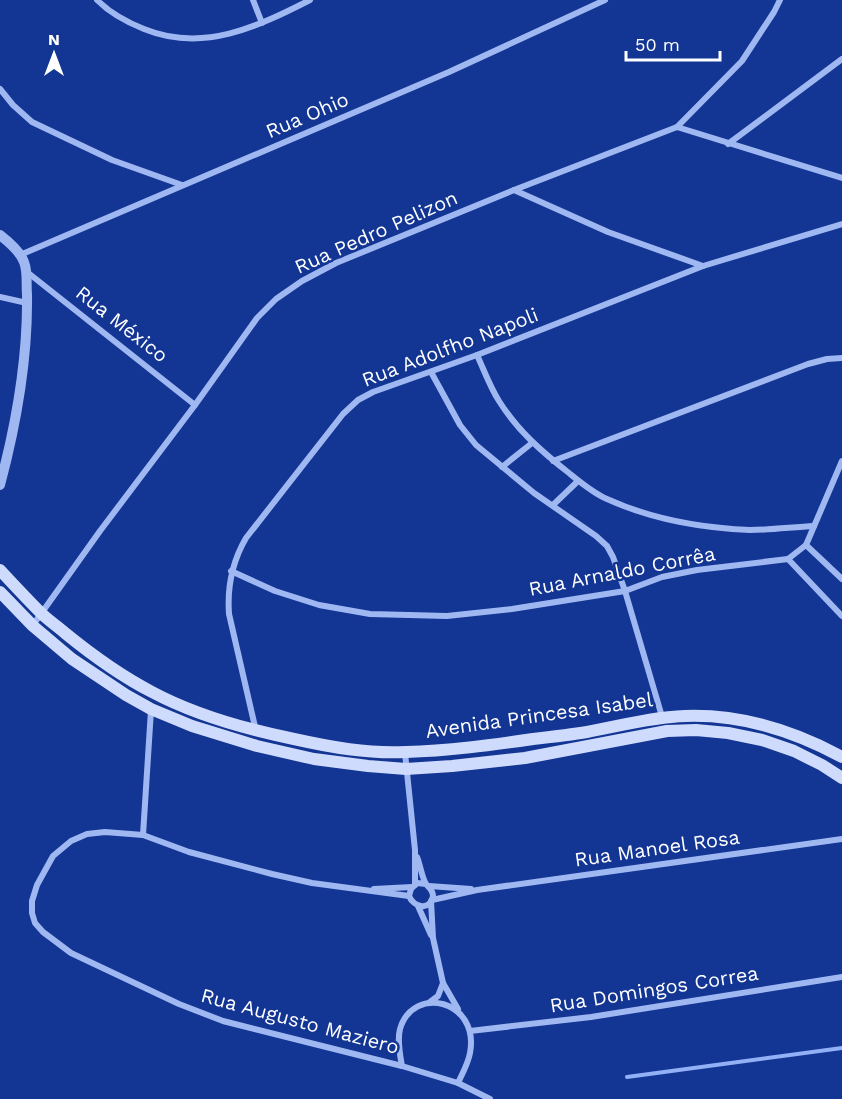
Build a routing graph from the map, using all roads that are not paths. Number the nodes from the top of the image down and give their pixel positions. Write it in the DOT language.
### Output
graph roads {
  1 [pos="97,0"];
  2 [pos="253,0"];
  3 [pos="310,0"];
  4 [pos="605,0"];
  5 [pos="780,0"];
  6 [pos="262,23"];
  7 [pos="842,58"];
  8 [pos="0,89"];
  9 [pos="677,127"];
  10 [pos="728,144"];
  11 [pos="842,178"];
  12 [pos="182,185"];
  13 [pos="514,190"];
  14 [pos="842,224"];
  15 [pos="0,234"];
  16 [pos="20,255"];
  17 [pos="703,266"];
  18 [pos="26,271"];
  19 [pos="0,297"];
  20 [pos="27,303"];
  21 [pos="477,356"];
  22 [pos="842,358"];
  23 [pos="431,372"];
  24 [pos="195,405"];
  25 [pos="532,443"];
  26 [pos="553,461"];
  27 [pos="842,462"];
  28 [pos="502,467"];
  29 [pos="578,480"];
  30 [pos="0,485"];
  31 [pos="553,506"];
  32 [pos="814,526"];
  33 [pos="806,545"];
  34 [pos="788,559"];
  35 [pos="0,570"];
  36 [pos="231,571"];
  37 [pos="842,579"];
  38 [pos="625,591"];
  39 [pos="0,592"];
  40 [pos="42,614"];
  41 [pos="842,616"];
  42 [pos="33,626"];
  43 [pos="151,709"];
  44 [pos="662,717"];
  45 [pos="256,731"];
  46 [pos="667,731"];
  47 [pos="405,753"];
  48 [pos="842,757"];
  49 [pos="406,769"];
  50 [pos="842,778"];
  51 [pos="143,835"];
  52 [pos="842,839"];
  53 [pos="415,850"];
  54 [pos="428,885"];
  55 [pos="413,886"];
  56 [pos="358,890"];
  57 [pos="477,890"];
  58 [pos="409,896"];
  59 [pos="431,901"];
  60 [pos="418,906"];
  61 [pos="433,938"];
  62 [pos="842,977"];
  63 [pos="442,983"];
  64 [pos="424,1004"];
  65 [pos="460,1013"];
  66 [pos="471,1031"];
  67 [pos="402,1066"];
  68 [pos="458,1083"];
  69 [pos="490,1099"];
  1 -- 6 [label="street"];
  2 -- 6 [label="street"];
  3 -- 6 [label="street"];
  4 -- 12 [label="street, Rua Ohio"];
  5 -- 9 [label="street"];
  7 -- 10 [label="street"];
  8 -- 12 [label="street"];
  9 -- 10 [label="street"];
  9 -- 13 [label="street, Rua Pedro Pelizon"];
  10 -- 11 [label="street"];
  12 -- 16 [label="street, Rua Ohio"];
  13 -- 17 [label="street"];
  13 -- 24 [label="street, Rua Pedro Pelizon"];
  14 -- 17 [label="street, Rua Adolfho Napoli"];
  15 -- 16 [label="street"];
  16 -- 18 [label="street"];
  17 -- 21 [label="street, Rua Adolfho Napoli"];
  18 -- 20 [label="street"];
  18 -- 24 [label="street, Rua México"];
  19 -- 20 [label="street"];
  20 -- 30 [label="street"];
  21 -- 23 [label="street, Rua Adolfho Napoli"];
  21 -- 25 [label="street"];
  22 -- 26 [label="street"];
  23 -- 28 [label="street"];
  23 -- 36 [label="street, Rua Adolfho Napoli"];
  24 -- 40 [label="street, Rua Pedro Pelizon"];
  25 -- 26 [label="street"];
  25 -- 28 [label="street"];
  26 -- 29 [label="street"];
  27 -- 32 [label="street"];
  28 -- 31 [label="street"];
  29 -- 31 [label="street"];
  29 -- 32 [label="street"];
  31 -- 38 [label="street"];
  32 -- 33 [label="street"];
  33 -- 34 [label="street"];
  33 -- 37 [label="street"];
  34 -- 38 [label="street, Rua Arnaldo Corrêa"];
  34 -- 41 [label="street"];
  35 -- 40 [label="main road, Avenida Princesa Isabel"];
  36 -- 38 [label="street, Rua Arnaldo Corrêa"];
  36 -- 45 [label="street, Rua Adolfho Napoli"];
  38 -- 44 [label="street"];
  39 -- 42 [label="main road, Avenida Princesa Isabel"];
  40 -- 42 [label="street, Rua Pedro Pelizon"];
  40 -- 45 [label="main road, Avenida Princesa Isabel"];
  42 -- 43 [label="main road, Avenida Princesa Isabel"];
  43 -- 49 [label="main road, Avenida Princesa Isabel"];
  43 -- 51 [label="street"];
  44 -- 46 [label="street"];
  44 -- 47 [label="main road, Avenida Princesa Isabel"];
  44 -- 48 [label="main road, Avenida Princesa Isabel"];
  45 -- 47 [label="main road, Avenida Princesa Isabel"];
  46 -- 49 [label="main road, Avenida Princesa Isabel"];
  46 -- 50 [label="main road, Avenida Princesa Isabel"];
  47 -- 49 [label="street"];
  49 -- 53 [label="street"];
  51 -- 56 [label="street"];
  51 -- 67 [label="street, Rua Augusto Maziero"];
  52 -- 57 [label="street, Rua Manoel Rosa"];
  53 -- 54 [label="street"];
  53 -- 55 [label="street"];
  54 -- 55 [label="street"];
  54 -- 57 [label="street, Rua Manoel Rosa"];
  54 -- 59 [label="street"];
  55 -- 56 [label="street"];
  55 -- 58 [label="street"];
  56 -- 58 [label="street"];
  57 -- 59 [label="street, Rua Manoel Rosa"];
  58 -- 60 [label="street"];
  59 -- 60 [label="street"];
  59 -- 61 [label="street"];
  60 -- 61 [label="street"];
  61 -- 63 [label="street"];
  62 -- 66 [label="street, Rua Domingos Correa"];
  63 -- 64 [label="street"];
  63 -- 65 [label="street"];
  64 -- 65 [label="street"];
  64 -- 67 [label="street"];
  65 -- 66 [label="street"];
  66 -- 68 [label="street"];
  67 -- 68 [label="street, Rua Augusto Maziero"];
  68 -- 69 [label="street, Rua Augusto Maziero"];
}
